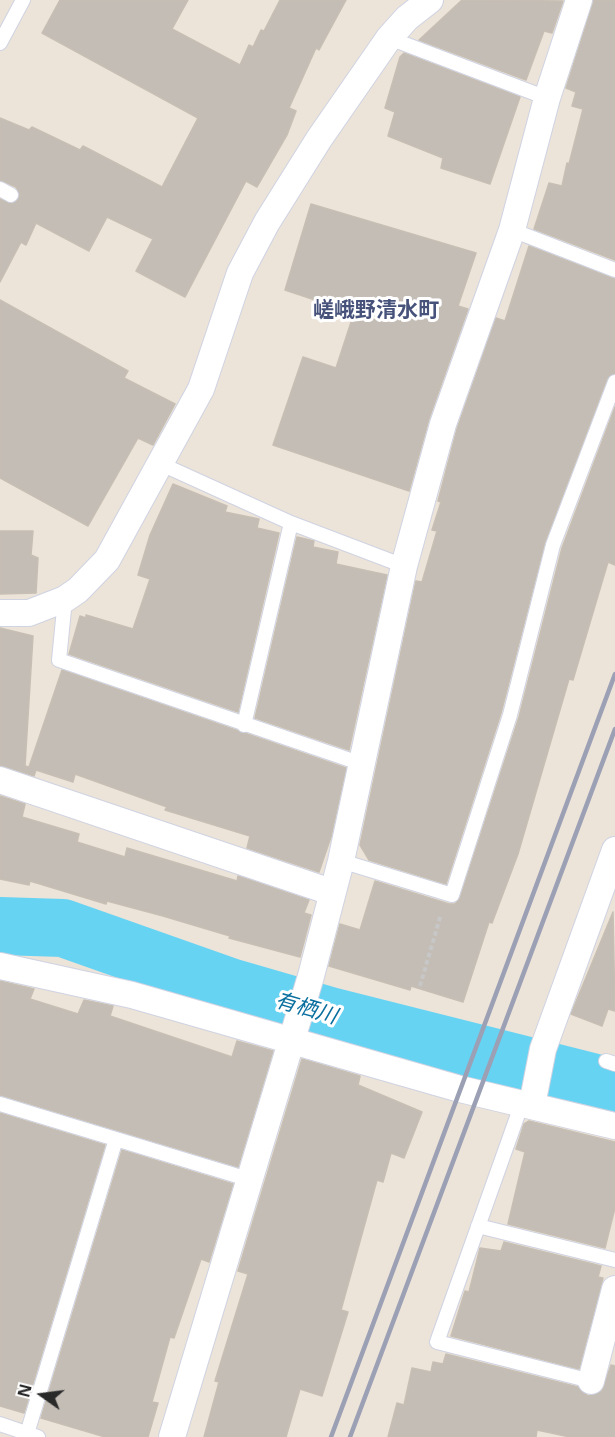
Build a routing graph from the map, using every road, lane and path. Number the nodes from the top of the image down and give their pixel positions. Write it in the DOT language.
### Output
graph roads {
  1 [pos="22,0"];
  2 [pos="430,0"];
  3 [pos="579,0"];
  4 [pos="389,38"];
  5 [pos="0,43"];
  6 [pos="548,98"];
  7 [pos="512,230"];
  8 [pos="615,270"];
  9 [pos="615,382"];
  10 [pos="161,464"];
  11 [pos="291,523"];
  12 [pos="404,566"];
  13 [pos="65,599"];
  14 [pos="0,613"];
  15 [pos="244,725"];
  16 [pos="362,764"];
  17 [pos="0,780"];
  18 [pos="615,850"];
  19 [pos="341,861"];
  20 [pos="331,892"];
  21 [pos="447,894"];
  22 [pos="0,966"];
  23 [pos="420,986"];
  24 [pos="295,1038"];
  25 [pos="529,1100"];
  26 [pos="0,1104"];
  27 [pos="615,1126"];
  28 [pos="116,1139"];
  29 [pos="251,1180"];
  30 [pos="478,1226"];
  31 [pos="615,1260"];
  32 [pos="615,1289"];
  33 [pos="608,1343"];
  34 [pos="591,1381"];
  35 [pos="0,1424"];
  36 [pos="30,1436"];
  37 [pos="172,1437"];
  1 -- 5 [label="lane"];
  2 -- 4 [label="street"];
  3 -- 6 [label="street"];
  4 -- 6 [label="lane"];
  4 -- 10 [label="street"];
  6 -- 7 [label="street"];
  7 -- 8 [label="lane"];
  7 -- 12 [label="street"];
  9 -- 21 [label="lane"];
  10 -- 11 [label="lane"];
  10 -- 13 [label="street"];
  11 -- 12 [label="lane"];
  11 -- 15 [label="lane"];
  12 -- 16 [label="street"];
  13 -- 14 [label="street"];
  13 -- 15 [label="lane"];
  15 -- 16 [label="lane"];
  16 -- 19 [label="street"];
  17 -- 20 [label="street"];
  18 -- 25 [label="street"];
  19 -- 20 [label="street"];
  19 -- 21 [label="lane"];
  20 -- 24 [label="street"];
  21 -- 23 [label="path"];
  22 -- 24 [label="street"];
  24 -- 25 [label="street"];
  24 -- 29 [label="street"];
  25 -- 27 [label="street"];
  25 -- 30 [label="lane"];
  26 -- 28 [label="lane"];
  28 -- 29 [label="lane"];
  28 -- 36 [label="lane"];
  29 -- 37 [label="street"];
  30 -- 31 [label="lane"];
  30 -- 34 [label="lane"];
  32 -- 33 [label="street"];
  33 -- 34 [label="street"];
  35 -- 36 [label="lane"];
}
